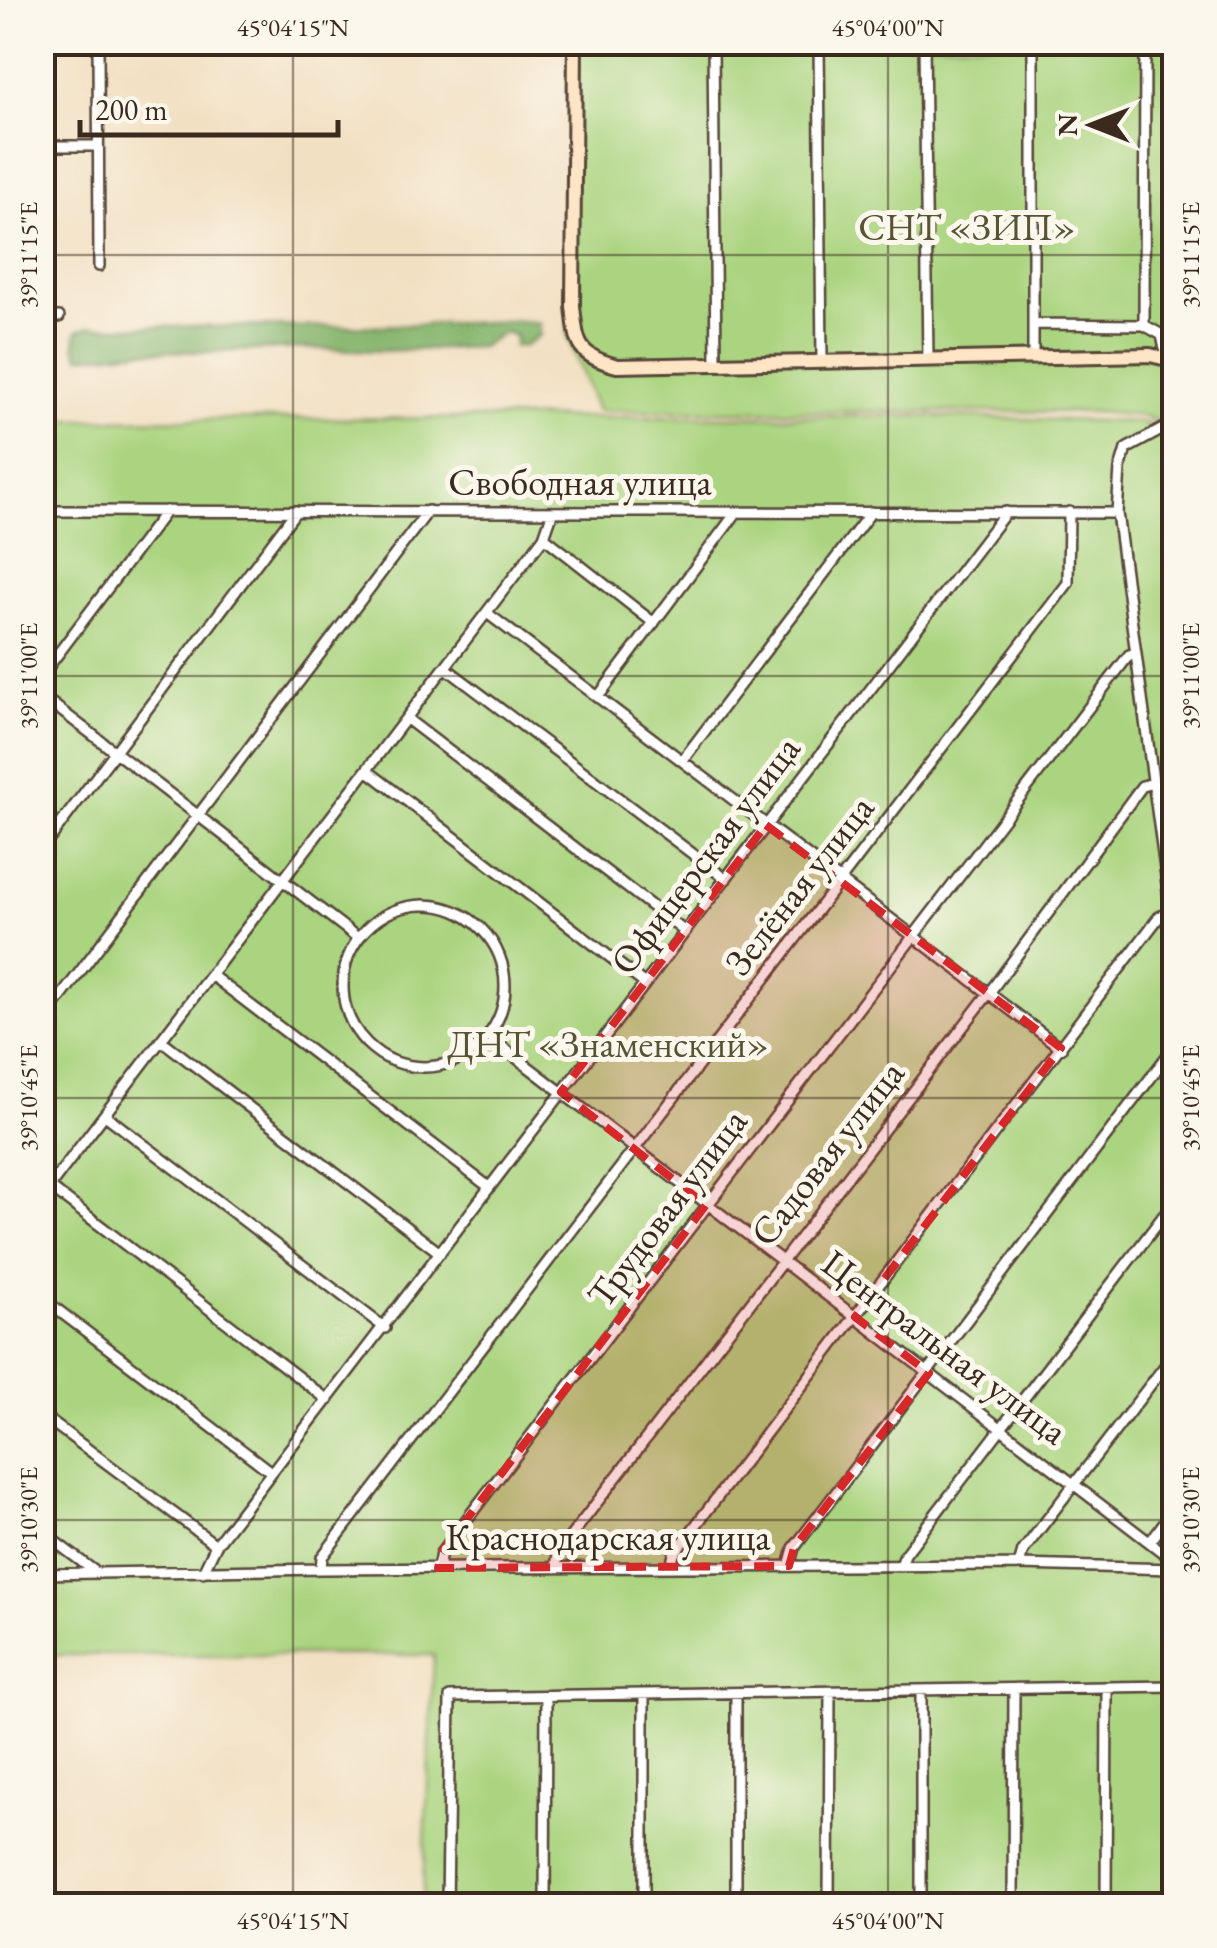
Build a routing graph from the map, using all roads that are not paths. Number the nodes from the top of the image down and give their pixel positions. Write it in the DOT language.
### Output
graph roads {
  1 [pos="98,42"];
  2 [pos="574,42"];
  3 [pos="714,42"];
  4 [pos="819,42"];
  5 [pos="924,42"];
  6 [pos="1034,42"];
  7 [pos="1146,42"];
  8 [pos="42,146"];
  9 [pos="96,146"];
  10 [pos="98,266"];
  11 [pos="42,317"];
  12 [pos="59,317"];
  13 [pos="1033,324"];
  14 [pos="1144,324"];
  15 [pos="1032,358"];
  16 [pos="928,360"];
  17 [pos="822,362"];
  18 [pos="1172,362"];
  19 [pos="716,363"];
  20 [pos="1174,422"];
  21 [pos="42,511"];
  22 [pos="166,511"];
  23 [pos="296,511"];
  24 [pos="428,512"];
  25 [pos="871,512"];
  26 [pos="1006,512"];
  27 [pos="1069,512"];
  28 [pos="736,513"];
  29 [pos="1117,513"];
  30 [pos="552,514"];
  31 [pos="544,536"];
  32 [pos="487,613"];
  33 [pos="654,623"];
  34 [pos="1136,654"];
  35 [pos="446,668"];
  36 [pos="42,674"];
  37 [pos="42,696"];
  38 [pos="598,696"];
  39 [pos="407,719"];
  40 [pos="116,752"];
  41 [pos="682,761"];
  42 [pos="368,772"];
  43 [pos="1154,783"];
  44 [pos="199,815"];
  45 [pos="766,825"];
  46 [pos="42,849"];
  47 [pos="282,879"];
  48 [pos="726,879"];
  49 [pos="841,880"];
  50 [pos="1172,912"];
  51 [pos="684,931"];
  52 [pos="915,935"];
  53 [pos="1174,936"];
  54 [pos="358,938"];
  55 [pos="210,975"];
  56 [pos="644,984"];
  57 [pos="990,993"];
  58 [pos="42,1022"];
  59 [pos="488,1036"];
  60 [pos="161,1040"];
  61 [pos="1174,1047"];
  62 [pos="1061,1048"];
  63 [pos="561,1092"];
  64 [pos="105,1114"];
  65 [pos="634,1146"];
  66 [pos="46,1184"];
  67 [pos="490,1187"];
  68 [pos="1174,1202"];
  69 [pos="706,1205"];
  70 [pos="440,1252"];
  71 [pos="782,1260"];
  72 [pos="42,1298"];
  73 [pos="856,1318"];
  74 [pos="385,1328"];
  75 [pos="1174,1354"];
  76 [pos="928,1373"];
  77 [pos="328,1400"];
  78 [pos="42,1414"];
  79 [pos="1002,1428"];
  80 [pos="271,1472"];
  81 [pos="1075,1484"];
  82 [pos="1174,1508"];
  83 [pos="42,1532"];
  84 [pos="1150,1542"];
  85 [pos="216,1545"];
  86 [pos="1174,1561"];
  87 [pos="1019,1565"];
  88 [pos="789,1566"];
  89 [pos="901,1566"];
  90 [pos="671,1567"];
  91 [pos="438,1568"];
  92 [pos="556,1568"];
  93 [pos="321,1569"];
  94 [pos="1174,1569"];
  95 [pos="203,1572"];
  96 [pos="96,1573"];
  97 [pos="42,1574"];
  98 [pos="1174,1686"];
  99 [pos="1107,1688"];
  100 [pos="1014,1689"];
  101 [pos="921,1690"];
  102 [pos="830,1692"];
  103 [pos="736,1694"];
  104 [pos="644,1695"];
  105 [pos="546,1696"];
  106 [pos="447,1906"];
  107 [pos="546,1906"];
  108 [pos="644,1906"];
  109 [pos="736,1906"];
  110 [pos="829,1906"];
  111 [pos="920,1906"];
  112 [pos="1014,1906"];
  113 [pos="1106,1906"];
  1 -- 9 [label="street"];
  2 -- 19 [label="street"];
  3 -- 19 [label="street"];
  4 -- 17 [label="street"];
  5 -- 16 [label="street"];
  6 -- 13 [label="street"];
  7 -- 14 [label="street"];
  8 -- 9 [label="street"];
  9 -- 10 [label="street"];
  11 -- 12 [label="street"];
  13 -- 14 [label="street"];
  13 -- 15 [label="street"];
  14 -- 18 [label="street"];
  15 -- 16 [label="street"];
  15 -- 18 [label="street"];
  16 -- 17 [label="street"];
  17 -- 19 [label="street"];
  20 -- 29 [label="street"];
  21 -- 22 [label="street, Свободная улица"];
  22 -- 23 [label="street, Свободная улица"];
  22 -- 36 [label="street"];
  23 -- 24 [label="street, Свободная улица"];
  23 -- 40 [label="street"];
  24 -- 30 [label="street, Свободная улица"];
  24 -- 44 [label="street"];
  25 -- 26 [label="street, Свободная улица"];
  25 -- 28 [label="street, Свободная улица"];
  25 -- 41 [label="street"];
  26 -- 27 [label="street, Свободная улица"];
  26 -- 45 [label="street, Офицерская улица"];
  27 -- 29 [label="street, Свободная улица"];
  27 -- 49 [label="street, Зелёная улица"];
  28 -- 30 [label="street, Свободная улица"];
  28 -- 33 [label="street"];
  29 -- 34 [label="street"];
  30 -- 31 [label="street"];
  31 -- 32 [label="street"];
  31 -- 33 [label="street"];
  32 -- 35 [label="street"];
  32 -- 38 [label="street"];
  33 -- 38 [label="street"];
  34 -- 43 [label="street"];
  34 -- 52 [label="street, Трудовая улица"];
  35 -- 39 [label="street"];
  35 -- 48 [label="street"];
  37 -- 40 [label="street"];
  38 -- 41 [label="street"];
  39 -- 42 [label="street"];
  39 -- 51 [label="street"];
  40 -- 44 [label="street"];
  40 -- 46 [label="street"];
  41 -- 45 [label="street"];
  42 -- 47 [label="street"];
  42 -- 56 [label="street"];
  43 -- 50 [label="street"];
  43 -- 57 [label="street, Садовая улица"];
  44 -- 47 [label="street"];
  44 -- 58 [label="street"];
  45 -- 48 [label="street, Офицерская улица"];
  45 -- 49 [label="street"];
  47 -- 54 [label="street"];
  47 -- 55 [label="street"];
  48 -- 51 [label="street, Офицерская улица"];
  49 -- 52 [label="street"];
  49 -- 65 [label="street, Зелёная улица"];
  50 -- 53 [label="street"];
  50 -- 62 [label="street"];
  51 -- 56 [label="street, Офицерская улица"];
  52 -- 57 [label="street"];
  52 -- 69 [label="street, Трудовая улица"];
  54 -- 59 [label="street"];
  54 -- 59 [label="street"];
  55 -- 60 [label="street"];
  55 -- 67 [label="street"];
  56 -- 63 [label="street, Офицерская улица"];
  57 -- 62 [label="street"];
  57 -- 71 [label="street, Садовая улица"];
  59 -- 63 [label="street, Центральная улица"];
  60 -- 64 [label="street"];
  60 -- 70 [label="street"];
  61 -- 76 [label="street"];
  62 -- 73 [label="street"];
  63 -- 65 [label="street, Центральная улица"];
  63 -- 67 [label="street, Офицерская улица"];
  64 -- 66 [label="street"];
  64 -- 74 [label="street"];
  65 -- 69 [label="street, Центральная улица"];
  65 -- 93 [label="street, Зелёная улица"];
  66 -- 77 [label="street"];
  67 -- 70 [label="street, Офицерская улица"];
  68 -- 79 [label="street"];
  69 -- 71 [label="street, Центральная улица"];
  69 -- 91 [label="street, Трудовая улица"];
  70 -- 74 [label="street, Офицерская улица"];
  71 -- 73 [label="street, Центральная улица"];
  71 -- 92 [label="street, Садовая улица"];
  72 -- 80 [label="street"];
  73 -- 76 [label="street, Центральная улица"];
  73 -- 90 [label="street"];
  74 -- 77 [label="street, Офицерская улица"];
  75 -- 81 [label="street"];
  76 -- 79 [label="street, Центральная улица"];
  76 -- 88 [label="street"];
  77 -- 80 [label="street, Офицерская улица"];
  78 -- 85 [label="street"];
  79 -- 81 [label="street, Центральная улица"];
  79 -- 89 [label="street"];
  80 -- 85 [label="street, Офицерская улица"];
  81 -- 84 [label="street, Центральная улица"];
  81 -- 87 [label="street"];
  82 -- 84 [label="street"];
  83 -- 96 [label="street"];
  84 -- 86 [label="street, Центральная улица"];
  85 -- 95 [label="street, Офицерская улица"];
  87 -- 89 [label="street, Краснодарская улица"];
  87 -- 94 [label="street, Краснодарская улица"];
  88 -- 89 [label="street, Краснодарская улица"];
  88 -- 90 [label="street, Краснодарская улица"];
  90 -- 92 [label="street, Краснодарская улица"];
  91 -- 92 [label="street, Краснодарская улица"];
  91 -- 93 [label="street, Краснодарская улица"];
  93 -- 95 [label="street, Краснодарская улица"];
  95 -- 96 [label="street, Краснодарская улица"];
  96 -- 97 [label="street, Краснодарская улица"];
  98 -- 99 [label="street"];
  99 -- 100 [label="street"];
  99 -- 113 [label="street"];
  100 -- 101 [label="street"];
  100 -- 112 [label="street"];
  101 -- 102 [label="street"];
  101 -- 111 [label="street"];
  102 -- 103 [label="street"];
  102 -- 110 [label="street"];
  103 -- 104 [label="street"];
  103 -- 109 [label="street"];
  104 -- 105 [label="street"];
  104 -- 108 [label="street"];
  105 -- 106 [label="street"];
  105 -- 107 [label="street"];
}
